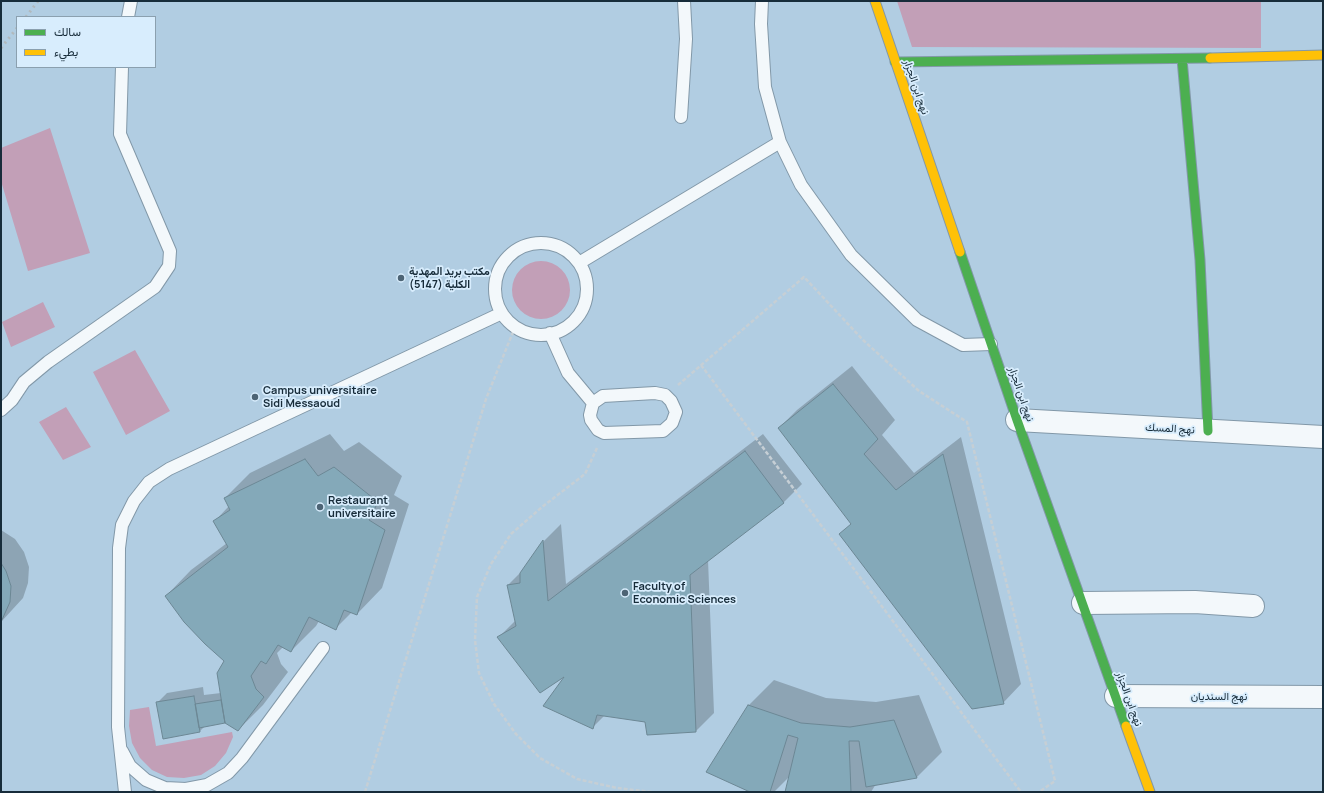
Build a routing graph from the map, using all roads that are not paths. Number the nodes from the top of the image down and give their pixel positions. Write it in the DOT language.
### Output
graph roads {
  1 [pos="131,1"];
  2 [pos="684,1"];
  3 [pos="762,1"];
  4 [pos="875,1"];
  5 [pos="128,16"];
  6 [pos="1323,55"];
  7 [pos="1182,59"];
  8 [pos="895,62"];
  9 [pos="122,68"];
  10 [pos="681,117"];
  11 [pos="780,142"];
  12 [pos="579,262"];
  13 [pos="502,312"];
  14 [pos="550,334"];
  15 [pos="991,344"];
  16 [pos="593,403"];
  17 [pos="1,410"];
  18 [pos="1017,420"];
  19 [pos="1208,431"];
  20 [pos="1323,437"];
  21 [pos="1083,603"];
  22 [pos="1253,606"];
  23 [pos="323,648"];
  24 [pos="1116,696"];
  25 [pos="1323,697"];
  26 [pos="118,727"];
  27 [pos="181,791"];
  28 [pos="124,792"];
  29 [pos="1150,792"];
  1 -- 5 [label="lane"];
  2 -- 10 [label="lane"];
  3 -- 11 [label="lane"];
  4 -- 8 [label="street, نهج ابن الجزار"];
  6 -- 7 [label="street"];
  7 -- 8 [label="street"];
  7 -- 19 [label="street"];
  8 -- 15 [label="street, نهج ابن الجزار"];
  9 -- 17 [label="lane"];
  11 -- 12 [label="lane"];
  11 -- 15 [label="lane"];
  12 -- 13 [label="lane"];
  12 -- 14 [label="lane"];
  13 -- 14 [label="lane"];
  13 -- 26 [label="lane"];
  14 -- 16 [label="lane"];
  15 -- 18 [label="street, نهج ابن الجزار"];
  16 -- 16 [label="lane"];
  18 -- 19 [label="street, نهج المسك"];
  18 -- 21 [label="street, نهج ابن الجزار"];
  19 -- 20 [label="street, نهج المسك"];
  21 -- 22 [label="street"];
  21 -- 24 [label="street, نهج ابن الجزار"];
  23 -- 27 [label="lane"];
  24 -- 25 [label="street, نهج السنديان"];
  24 -- 29 [label="street, نهج ابن الجزار"];
  26 -- 27 [label="lane"];
  26 -- 28 [label="lane"];
}
